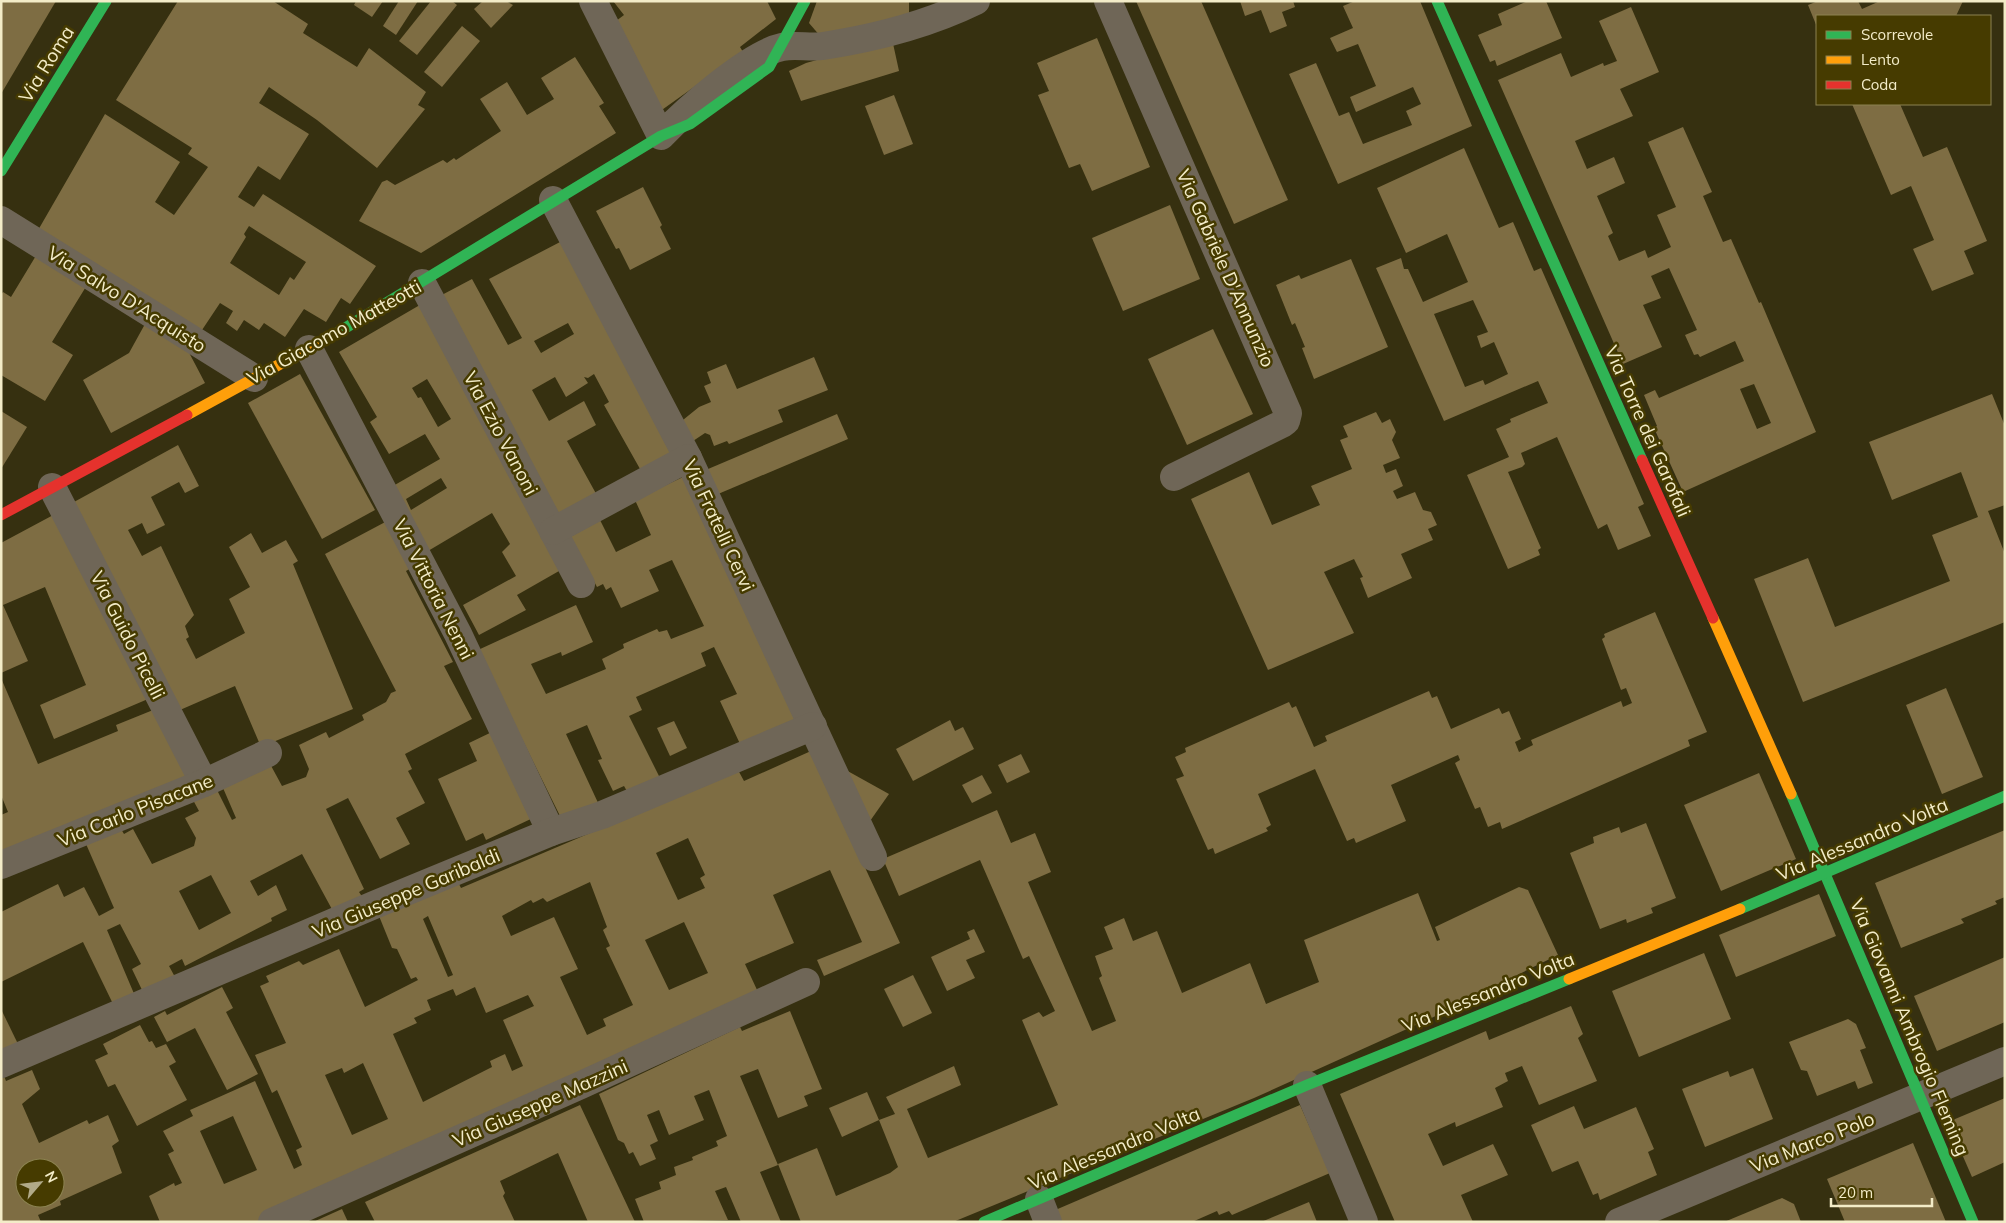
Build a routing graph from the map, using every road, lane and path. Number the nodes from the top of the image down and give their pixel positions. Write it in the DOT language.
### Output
graph roads {
  1 [pos="106,1"];
  2 [pos="593,1"];
  3 [pos="805,1"];
  4 [pos="976,1"];
  5 [pos="1108,1"];
  6 [pos="1437,1"];
  7 [pos="782,47"];
  8 [pos="660,136"];
  9 [pos="1,171"];
  10 [pos="553,200"];
  11 [pos="1,220"];
  12 [pos="422,283"];
  13 [pos="309,349"];
  14 [pos="254,378"];
  15 [pos="688,458"];
  16 [pos="1174,477"];
  17 [pos="52,487"];
  18 [pos="1,515"];
  19 [pos="553,531"];
  20 [pos="581,584"];
  21 [pos="813,726"];
  22 [pos="268,753"];
  23 [pos="204,783"];
  24 [pos="2005,796"];
  25 [pos="551,832"];
  26 [pos="873,857"];
  27 [pos="1,865"];
  28 [pos="1827,874"];
  29 [pos="806,982"];
  30 [pos="2005,1061"];
  31 [pos="1,1064"];
  32 [pos="1307,1085"];
  33 [pos="1921,1098"];
  34 [pos="1043,1210"];
  35 [pos="272,1222"];
  36 [pos="984,1222"];
  37 [pos="1364,1222"];
  38 [pos="1619,1222"];
  39 [pos="1973,1222"];
  1 -- 9 [label="street, Via Roma"];
  2 -- 8 [label="street"];
  3 -- 7 [label="street"];
  4 -- 7 [label="street"];
  5 -- 16 [label="street, Via Gabriele D'Annunzio"];
  6 -- 28 [label="street, Via Torre dei Garofali"];
  7 -- 8 [label="street, Via Giacomo Matteotti"];
  8 -- 10 [label="street, Via Giacomo Matteotti"];
  10 -- 12 [label="street, Via Giacomo Matteotti"];
  10 -- 15 [label="street, Via Fratelli Cervi"];
  11 -- 14 [label="street, Via Salvo D'Acquisto"];
  12 -- 13 [label="street, Via Giacomo Matteotti"];
  12 -- 19 [label="street, Via Ezio Vanoni"];
  13 -- 14 [label="street, Via Giacomo Matteotti"];
  13 -- 25 [label="street, Via Vittoria Nenni"];
  14 -- 17 [label="street, Via Giacomo Matteotti"];
  15 -- 19 [label="street"];
  15 -- 21 [label="street, Via Fratelli Cervi"];
  17 -- 18 [label="street, Via Giacomo Matteotti"];
  17 -- 23 [label="street, Via Guido Picelli"];
  19 -- 20 [label="street, Via Ezio Vanoni"];
  21 -- 25 [label="street, Via Giuseppe Garibaldi"];
  21 -- 26 [label="street, Via Fratelli Cervi"];
  22 -- 23 [label="street, Via Carlo Pisacane"];
  23 -- 27 [label="street, Via Carlo Pisacane"];
  24 -- 28 [label="street, Via Alessandro Volta"];
  25 -- 31 [label="street, Via Giuseppe Garibaldi"];
  28 -- 32 [label="street, Via Alessandro Volta"];
  28 -- 33 [label="street, Via Giovanni Ambrogio Fleming"];
  29 -- 35 [label="street, Via Giuseppe Mazzini"];
  30 -- 33 [label="street, Via Marco Polo"];
  32 -- 34 [label="street, Via Alessandro Volta"];
  32 -- 37 [label="street"];
  33 -- 38 [label="street, Via Marco Polo"];
  33 -- 39 [label="street, Via Giovanni Ambrogio Fleming"];
  34 -- 36 [label="street, Via Alessandro Volta"];
}
